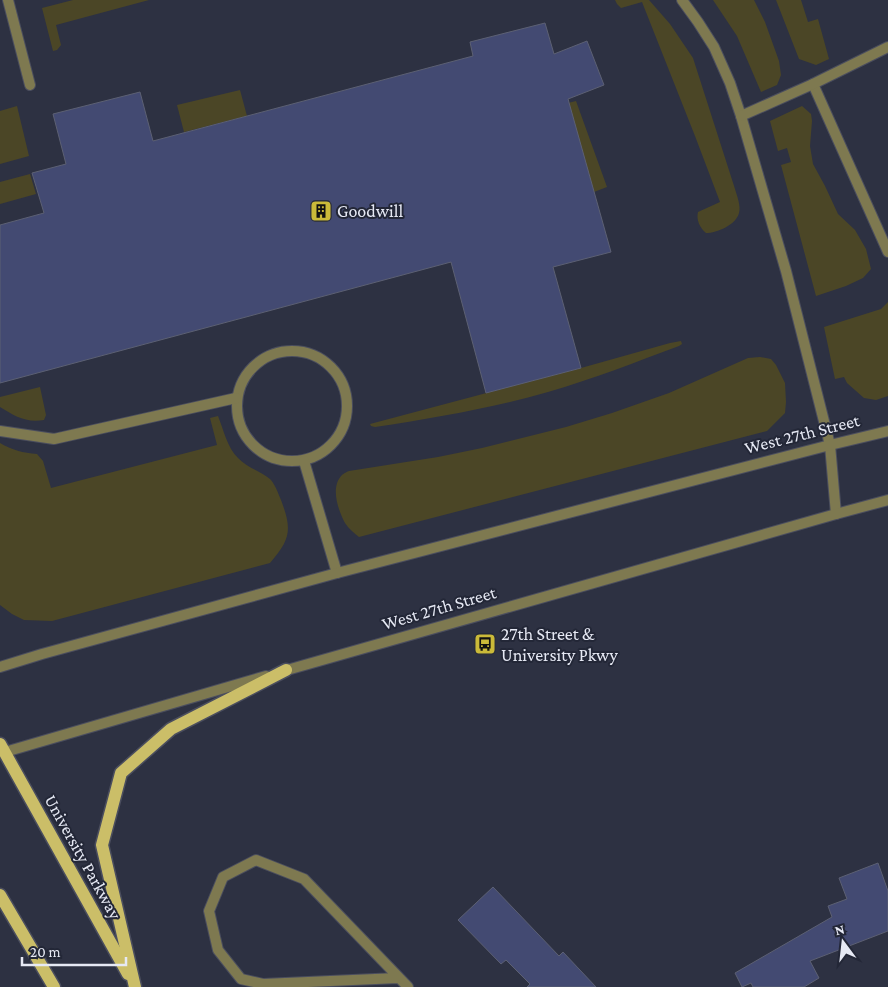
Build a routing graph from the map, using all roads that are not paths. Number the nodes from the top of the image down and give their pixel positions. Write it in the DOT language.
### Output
graph roads {
  1 [pos="8,0"];
  2 [pos="682,0"];
  3 [pos="888,47"];
  4 [pos="813,84"];
  5 [pos="30,85"];
  6 [pos="741,116"];
  7 [pos="888,252"];
  8 [pos="236,398"];
  9 [pos="0,431"];
  10 [pos="888,431"];
  11 [pos="830,444"];
  12 [pos="304,461"];
  13 [pos="888,500"];
  14 [pos="836,514"];
  15 [pos="337,573"];
  16 [pos="0,667"];
  17 [pos="286,670"];
  18 [pos="2,750"];
  19 [pos="0,895"];
  20 [pos="398,978"];
  21 [pos="263,986"];
  22 [pos="54,987"];
  23 [pos="135,987"];
  24 [pos="408,987"];
  1 -- 5 [label="street"];
  2 -- 6 [label="street"];
  3 -- 4 [label="street"];
  4 -- 6 [label="street"];
  4 -- 7 [label="street"];
  6 -- 11 [label="street"];
  8 -- 9 [label="street"];
  8 -- 12 [label="street"];
  8 -- 12 [label="street"];
  10 -- 11 [label="street, West 27th Street"];
  11 -- 14 [label="street"];
  11 -- 15 [label="street, West 27th Street"];
  12 -- 15 [label="street"];
  13 -- 14 [label="street, West 27th Street"];
  14 -- 17 [label="street, West 27th Street"];
  15 -- 16 [label="street, West 27th Street"];
  17 -- 18 [label="street, West 27th Street"];
  17 -- 23 [label="main road"];
  18 -- 23 [label="main road, University Parkway"];
  19 -- 22 [label="main road"];
  20 -- 21 [label="street"];
  20 -- 21 [label="street"];
  20 -- 24 [label="street"];
}
